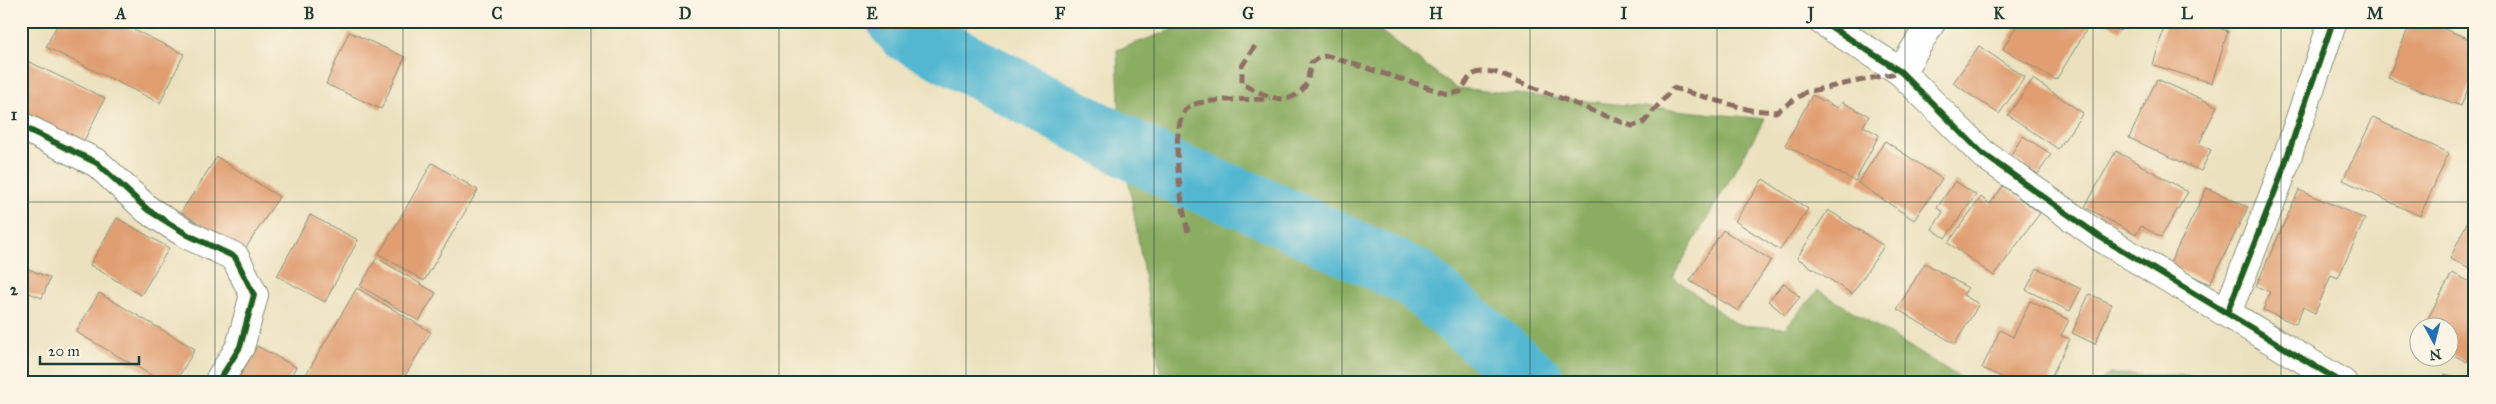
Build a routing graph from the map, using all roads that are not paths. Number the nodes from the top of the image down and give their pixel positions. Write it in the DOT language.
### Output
graph roads {
  1 [pos="1822,21"];
  2 [pos="1932,21"];
  3 [pos="2333,21"];
  4 [pos="1901,72"];
  5 [pos="21,126"];
  6 [pos="2227,313"];
  7 [pos="220,383"];
  8 [pos="2343,383"];
  1 -- 4 [label="street"];
  2 -- 4 [label="street"];
  3 -- 6 [label="street"];
  4 -- 6 [label="street"];
  5 -- 7 [label="street"];
  6 -- 8 [label="street"];
}
